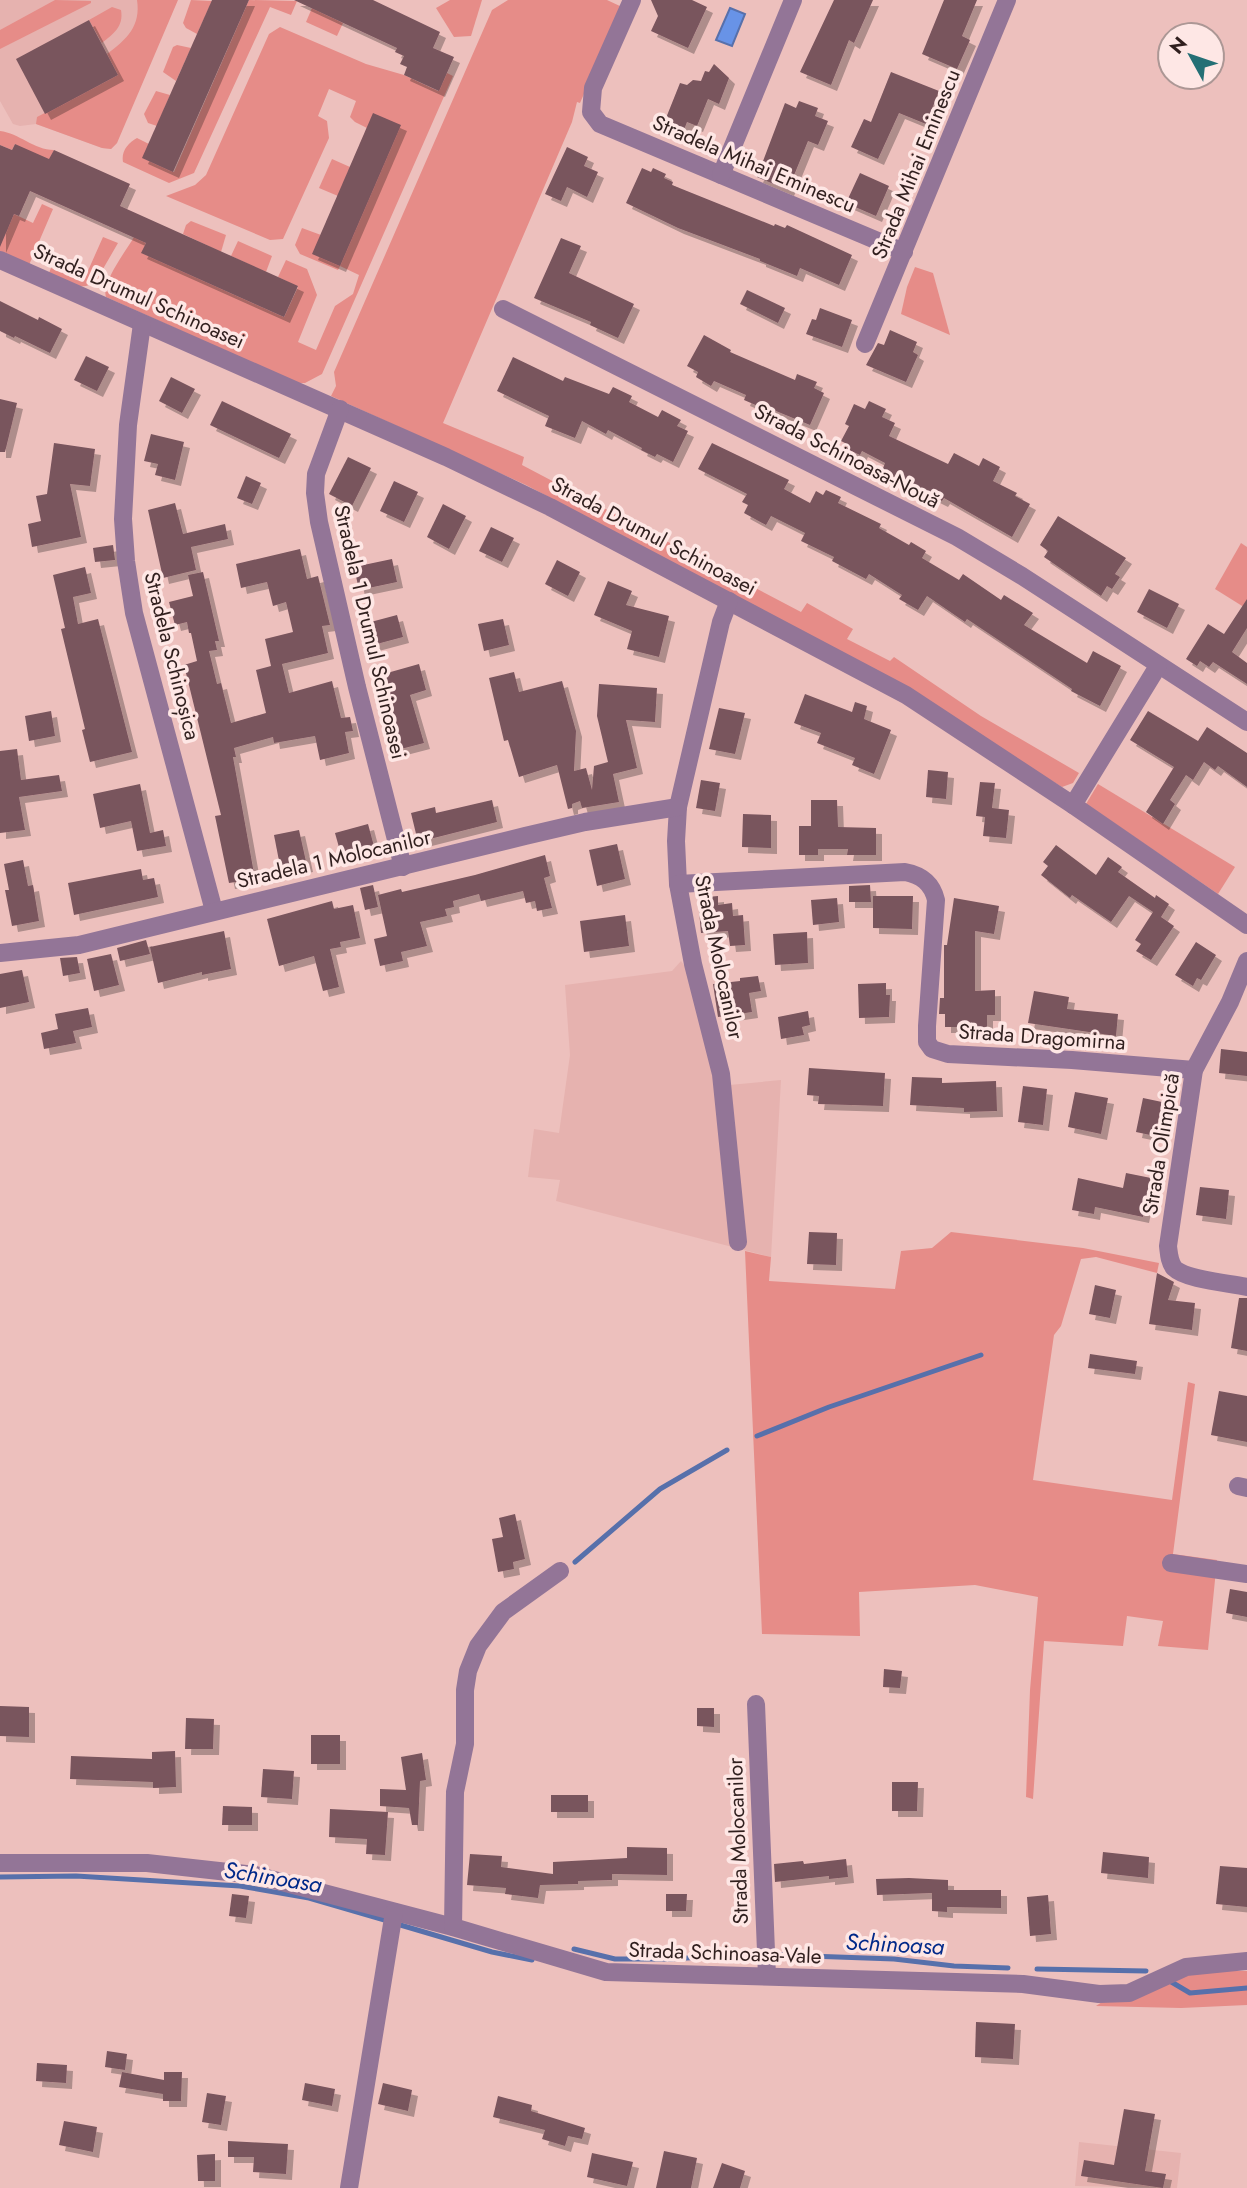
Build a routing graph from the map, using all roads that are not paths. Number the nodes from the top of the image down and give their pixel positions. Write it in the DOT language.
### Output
graph roads {
  1 [pos="632,0"];
  2 [pos="793,0"];
  3 [pos="1007,0"];
  4 [pos="721,175"];
  5 [pos="904,252"];
  6 [pos="0,260"];
  7 [pos="503,309"];
  8 [pos="142,324"];
  9 [pos="865,344"];
  10 [pos="340,409"];
  11 [pos="729,601"];
  12 [pos="1158,666"];
  13 [pos="1247,722"];
  14 [pos="1073,805"];
  15 [pos="678,807"];
  16 [pos="404,867"];
  17 [pos="678,884"];
  18 [pos="214,911"];
  19 [pos="1247,925"];
  20 [pos="0,953"];
  21 [pos="1247,961"];
  22 [pos="1194,1070"];
  23 [pos="738,1242"];
  24 [pos="1247,1287"];
  25 [pos="1171,1563"];
  26 [pos="560,1571"];
  27 [pos="1247,1574"];
  28 [pos="756,1704"];
  29 [pos="0,1863"];
  30 [pos="393,1919"];
  31 [pos="453,1927"];
  32 [pos="1247,1961"];
  33 [pos="767,1976"];
  34 [pos="349,2188"];
  1 -- 4 [label="street, Stradela Mihai Eminescu"];
  2 -- 4 [label="street"];
  3 -- 5 [label="street, Strada Mihai Eminescu"];
  4 -- 5 [label="street, Stradela Mihai Eminescu"];
  5 -- 9 [label="street, Strada Mihai Eminescu"];
  6 -- 8 [label="street, Strada Drumul Schinoasei"];
  7 -- 12 [label="street, Strada Schinoasa-Nouă"];
  8 -- 10 [label="street, Strada Drumul Schinoasei"];
  8 -- 18 [label="street, Stradela Schinoșica"];
  10 -- 11 [label="street, Strada Drumul Schinoasei"];
  10 -- 16 [label="street, Stradela 1 Drumul Schinoasei"];
  11 -- 14 [label="street, Strada Drumul Schinoasei"];
  11 -- 15 [label="street, Strada Molocanilor"];
  12 -- 13 [label="street, Strada Schinoasa-Nouă"];
  12 -- 14 [label="street"];
  14 -- 19 [label="street, Strada Drumul Schinoasei"];
  15 -- 16 [label="street, Stradela 1 Molocanilor"];
  15 -- 17 [label="street, Strada Molocanilor"];
  16 -- 18 [label="street, Stradela 1 Molocanilor"];
  17 -- 22 [label="street, Strada Dragomirna"];
  17 -- 23 [label="street, Strada Molocanilor"];
  18 -- 20 [label="street, Stradela 1 Molocanilor"];
  21 -- 22 [label="street, Strada Olimpică"];
  22 -- 24 [label="street, Strada Olimpică"];
  25 -- 27 [label="street"];
  26 -- 31 [label="street"];
  28 -- 33 [label="street, Strada Molocanilor"];
  29 -- 30 [label="street, Strada Schinoasa-Vale"];
  30 -- 31 [label="street, Strada Schinoasa-Vale"];
  30 -- 34 [label="street"];
  31 -- 33 [label="street, Strada Schinoasa-Vale"];
  32 -- 33 [label="street, Strada Schinoasa-Vale"];
}
